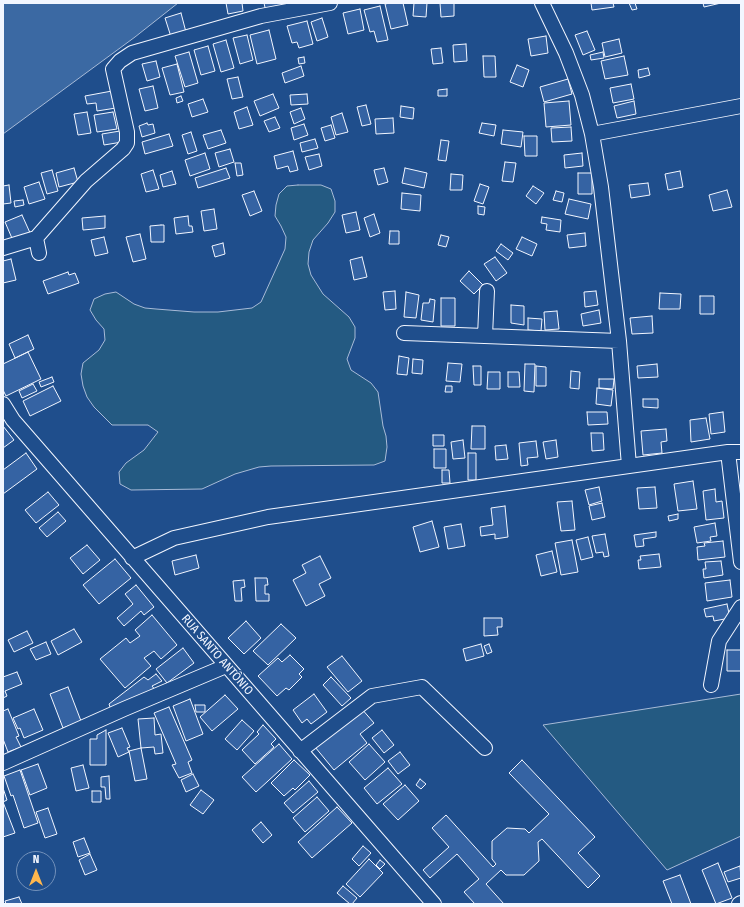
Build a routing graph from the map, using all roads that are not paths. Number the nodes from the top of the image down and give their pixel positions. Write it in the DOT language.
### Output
graph roads {
  1 [pos="330,3"];
  2 [pos="542,3"];
  3 [pos="741,106"];
  4 [pos="592,134"];
  5 [pos="36,238"];
  6 [pos="3,248"];
  7 [pos="39,253"];
  8 [pos="487,291"];
  9 [pos="404,332"];
  10 [pos="485,336"];
  11 [pos="619,341"];
  12 [pos="3,404"];
  13 [pos="734,452"];
  14 [pos="630,466"];
  15 [pos="132,558"];
  16 [pos="741,562"];
  17 [pos="741,607"];
  18 [pos="226,666"];
  19 [pos="711,685"];
  20 [pos="484,748"];
  21 [pos="300,750"];
  22 [pos="3,763"];
  23 [pos="434,904"];
  1 -- 5 [label="street"];
  2 -- 4 [label="street"];
  3 -- 4 [label="street"];
  4 -- 11 [label="street"];
  5 -- 6 [label="street"];
  5 -- 7 [label="street"];
  8 -- 10 [label="street"];
  9 -- 10 [label="street"];
  10 -- 11 [label="street"];
  11 -- 14 [label="street"];
  12 -- 15 [label="street, RUA SANTO ANTÔNIO"];
  13 -- 14 [label="street"];
  13 -- 16 [label="street"];
  14 -- 15 [label="street"];
  15 -- 18 [label="street, RUA SANTO ANTÔNIO"];
  17 -- 19 [label="street"];
  18 -- 21 [label="street, RUA SANTO ANTÔNIO"];
  18 -- 22 [label="street"];
  20 -- 21 [label="street"];
  21 -- 23 [label="street, RUA SANTO ANTÔNIO"];
}
